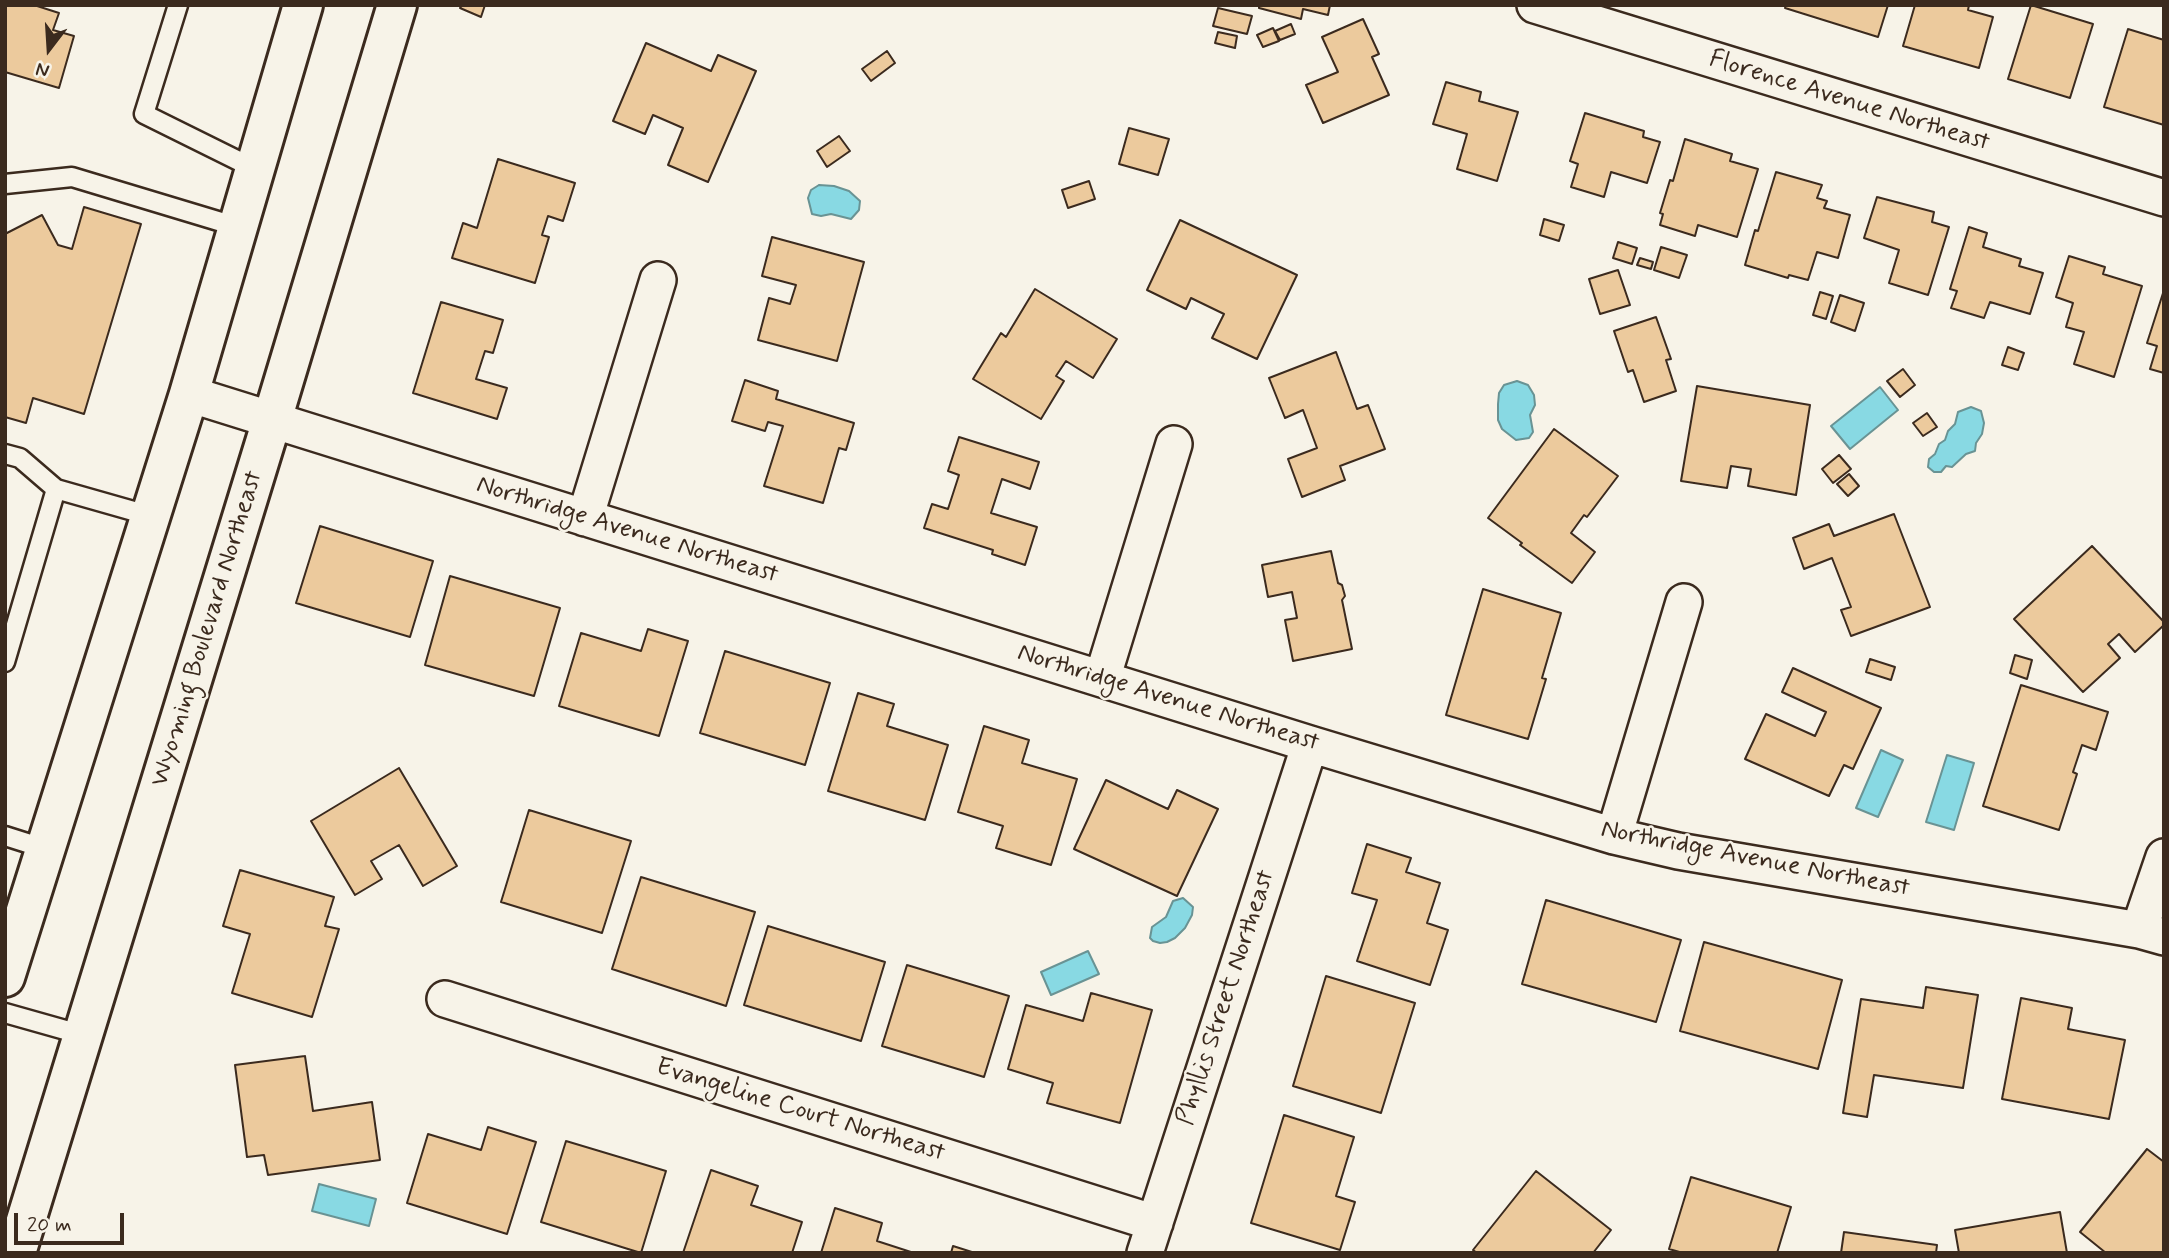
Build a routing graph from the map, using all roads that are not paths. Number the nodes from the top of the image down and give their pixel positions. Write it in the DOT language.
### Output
graph roads {
  1 [pos="178,5"];
  2 [pos="303,5"];
  3 [pos="397,5"];
  4 [pos="1535,5"];
  5 [pos="255,169"];
  6 [pos="5,184"];
  7 [pos="2164,198"];
  8 [pos="238,228"];
  9 [pos="658,281"];
  10 [pos="189,394"];
  11 [pos="272,420"];
  12 [pos="1174,444"];
  13 [pos="5,454"];
  14 [pos="56,489"];
  15 [pos="151,516"];
  16 [pos="585,517"];
  17 [pos="1684,602"];
  18 [pos="5,662"];
  19 [pos="1102,679"];
  20 [pos="1310,744"];
  21 [pos="5,836"];
  22 [pos="1614,836"];
  23 [pos="46,849"];
  24 [pos="2164,857"];
  25 [pos="2152,934"];
  26 [pos="5,977"];
  27 [pos="445,999"];
  28 [pos="5,1013"];
  29 [pos="83,1035"];
  30 [pos="1150,1238"];
  31 [pos="16,1253"];
  1 -- 5 [label="lane"];
  2 -- 5 [label="main road"];
  3 -- 11 [label="main road, Wyoming Boulevard Northeast"];
  4 -- 7 [label="street, Florence Avenue Northeast"];
  5 -- 8 [label="main road"];
  6 -- 8 [label="lane"];
  8 -- 10 [label="main road"];
  9 -- 16 [label="street"];
  10 -- 11 [label="street, Northridge Avenue Northeast"];
  10 -- 15 [label="main road"];
  11 -- 16 [label="street, Northridge Avenue Northeast"];
  11 -- 29 [label="main road, Wyoming Boulevard Northeast"];
  12 -- 19 [label="street"];
  13 -- 14 [label="lane"];
  14 -- 15 [label="lane"];
  14 -- 18 [label="lane"];
  15 -- 23 [label="main road"];
  16 -- 19 [label="street, Northridge Avenue Northeast"];
  17 -- 22 [label="street"];
  19 -- 20 [label="street, Northridge Avenue Northeast"];
  20 -- 22 [label="street, Northridge Avenue Northeast"];
  20 -- 30 [label="street, Phyllis Street Northeast"];
  21 -- 23 [label="lane"];
  22 -- 25 [label="street, Northridge Avenue Northeast"];
  23 -- 26 [label="main road"];
  24 -- 25 [label="street"];
  27 -- 30 [label="street, Evangeline Court Northeast"];
  28 -- 29 [label="lane"];
  29 -- 31 [label="main road, Wyoming Boulevard Northeast"];
}
